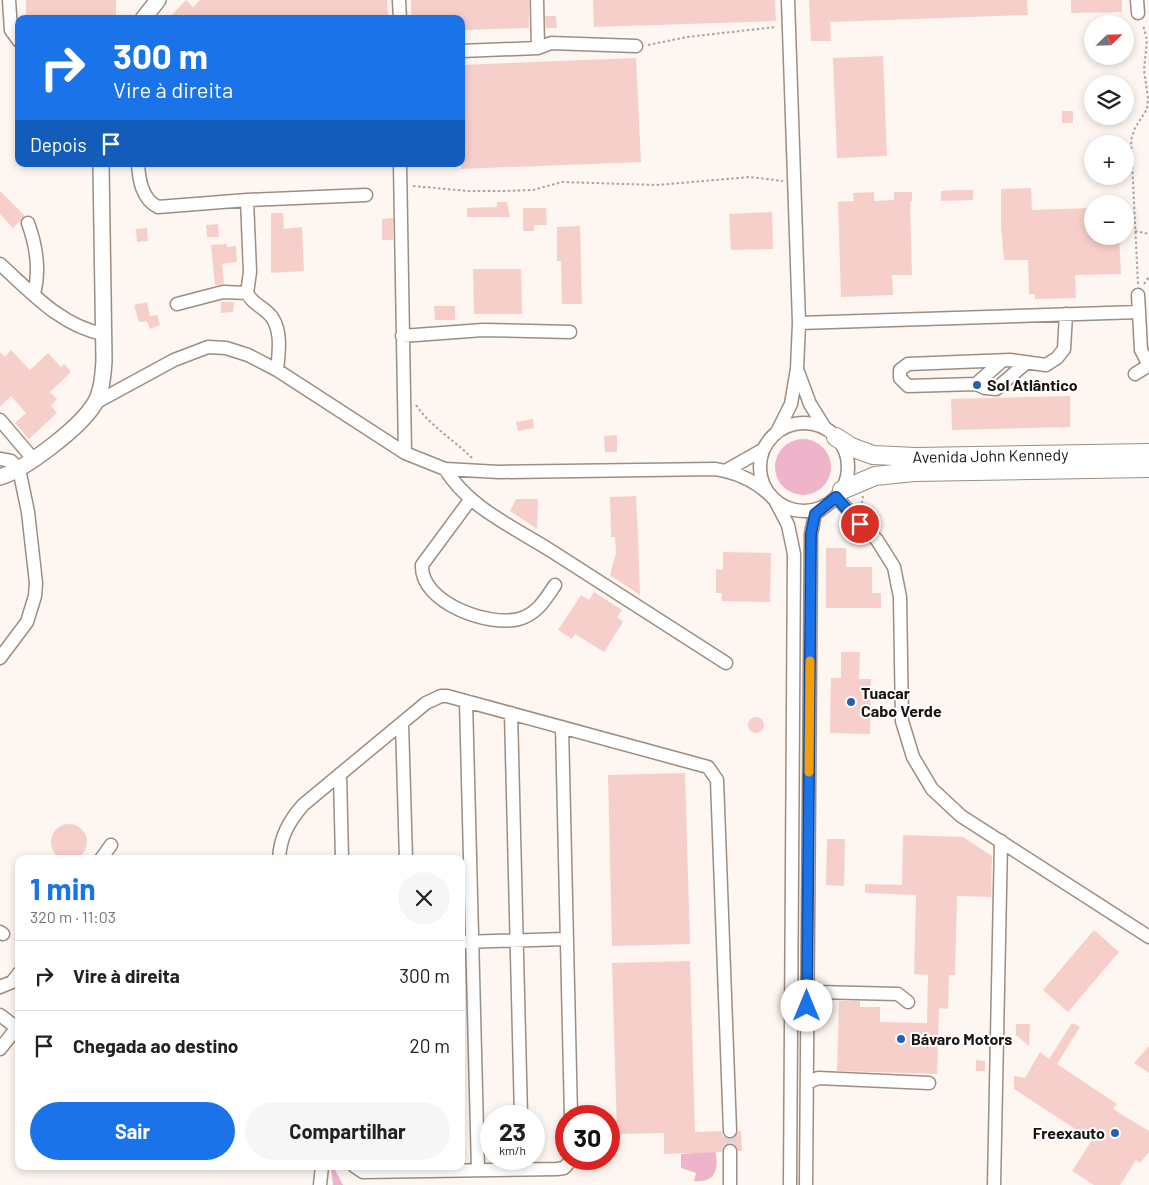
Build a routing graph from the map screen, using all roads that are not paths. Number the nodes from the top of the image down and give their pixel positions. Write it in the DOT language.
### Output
graph roads {
  1 [pos="9,0"];
  2 [pos="158,0"];
  3 [pos="399,0"];
  4 [pos="537,0"];
  5 [pos="788,0"];
  6 [pos="1137,0"];
  7 [pos="1138,13"];
  8 [pos="146,15"];
  9 [pos="400,15"];
  10 [pos="15,35"];
  11 [pos="636,46"];
  12 [pos="538,48"];
  13 [pos="465,51"];
  14 [pos="102,167"];
  15 [pos="139,167"];
  16 [pos="400,167"];
  17 [pos="366,195"];
  18 [pos="247,200"];
  19 [pos="28,222"];
  20 [pos="0,264"];
  21 [pos="247,293"];
  22 [pos="34,294"];
  23 [pos="1138,295"];
  24 [pos="177,304"];
  25 [pos="1139,312"];
  26 [pos="1066,314"];
  27 [pos="799,323"];
  28 [pos="570,332"];
  29 [pos="103,334"];
  30 [pos="402,336"];
  31 [pos="1002,361"];
  32 [pos="1026,363"];
  33 [pos="1149,365"];
  34 [pos="797,369"];
  35 [pos="277,370"];
  36 [pos="1135,374"];
  37 [pos="976,384"];
  38 [pos="95,403"];
  39 [pos="0,420"];
  40 [pos="777,432"];
  41 [pos="830,432"];
  42 [pos="764,449"];
  43 [pos="405,453"];
  44 [pos="1149,453"];
  45 [pos="0,458"];
  46 [pos="34,460"];
  47 [pos="1149,468"];
  48 [pos="19,469"];
  49 [pos="445,469"];
  50 [pos="727,470"];
  51 [pos="0,477"];
  52 [pos="835,497"];
  53 [pos="772,498"];
  54 [pos="470,500"];
  55 [pos="555,585"];
  56 [pos="0,658"];
  57 [pos="726,664"];
  58 [pos="466,701"];
  59 [pos="511,713"];
  60 [pos="402,723"];
  61 [pos="562,727"];
  62 [pos="340,774"];
  63 [pos="1001,840"];
  64 [pos="111,845"];
  65 [pos="104,855"];
  66 [pos="280,855"];
  67 [pos="342,855"];
  68 [pos="406,855"];
  69 [pos="1149,937"];
  70 [pos="566,939"];
  71 [pos="516,940"];
  72 [pos="467,942"];
  73 [pos="15,978"];
  74 [pos="0,986"];
  75 [pos="807,987"];
  76 [pos="908,1002"];
  77 [pos="0,1015"];
  78 [pos="15,1024"];
  79 [pos="15,1030"];
  80 [pos="0,1049"];
  81 [pos="807,1083"];
  82 [pos="930,1083"];
  83 [pos="521,1105"];
  84 [pos="571,1105"];
  85 [pos="730,1131"];
  86 [pos="730,1151"];
  87 [pos="322,1170"];
  88 [pos="360,1170"];
  89 [pos="397,1170"];
  90 [pos="465,1170"];
  91 [pos="478,1170"];
  92 [pos="320,1185"];
  93 [pos="730,1185"];
  94 [pos="790,1185"];
  95 [pos="806,1185"];
  96 [pos="994,1185"];
  1 -- 10 [label="street"];
  2 -- 8 [label="main road"];
  3 -- 9 [label="street"];
  4 -- 12 [label="street"];
  5 -- 27 [label="street"];
  6 -- 7 [label="street"];
  11 -- 12 [label="street"];
  12 -- 13 [label="street"];
  14 -- 29 [label="main road"];
  15 -- 18 [label="street"];
  16 -- 30 [label="street"];
  17 -- 18 [label="street"];
  18 -- 21 [label="street"];
  19 -- 22 [label="street"];
  20 -- 22 [label="street"];
  21 -- 24 [label="street"];
  21 -- 35 [label="street"];
  22 -- 29 [label="street"];
  23 -- 25 [label="street"];
  25 -- 26 [label="street"];
  25 -- 33 [label="street"];
  26 -- 27 [label="street"];
  26 -- 32 [label="street"];
  27 -- 34 [label="street"];
  28 -- 30 [label="street"];
  29 -- 38 [label="main road"];
  30 -- 43 [label="street"];
  31 -- 32 [label="street"];
  31 -- 37 [label="street"];
  31 -- 37 [label="street"];
  32 -- 37 [label="street"];
  33 -- 36 [label="street"];
  34 -- 40 [label="street"];
  34 -- 41 [label="street"];
  35 -- 38 [label="street"];
  35 -- 43 [label="street"];
  38 -- 46 [label="main road"];
  39 -- 46 [label="street"];
  40 -- 41 [label="street"];
  40 -- 42 [label="street"];
  41 -- 44 [label="highway, Avenida John Kennedy"];
  41 -- 52 [label="street"];
  42 -- 50 [label="street"];
  42 -- 53 [label="street"];
  43 -- 49 [label="street"];
  45 -- 48 [label="street"];
  46 -- 48 [label="main road"];
  47 -- 52 [label="highway, Avenida John Kennedy"];
  48 -- 51 [label="main road"];
  48 -- 56 [label="street"];
  49 -- 50 [label="street"];
  49 -- 54 [label="street"];
  50 -- 53 [label="street"];
  52 -- 53 [label="street"];
  52 -- 63 [label="street"];
  52 -- 75 [label="street"];
  53 -- 94 [label="street"];
  54 -- 55 [label="street"];
  54 -- 57 [label="street"];
  58 -- 59 [label="street"];
  58 -- 60 [label="street"];
  58 -- 72 [label="street"];
  59 -- 61 [label="street"];
  59 -- 71 [label="street"];
  60 -- 62 [label="street"];
  60 -- 68 [label="street"];
  61 -- 70 [label="street"];
  61 -- 85 [label="street"];
  62 -- 66 [label="street"];
  62 -- 67 [label="street"];
  63 -- 69 [label="street"];
  63 -- 96 [label="street"];
  64 -- 65 [label="street"];
  70 -- 71 [label="street"];
  70 -- 84 [label="street"];
  71 -- 72 [label="street"];
  71 -- 83 [label="street"];
  72 -- 91 [label="street"];
  73 -- 74 [label="street"];
  75 -- 76 [label="street"];
  75 -- 81 [label="street"];
  77 -- 78 [label="street"];
  79 -- 80 [label="street"];
  81 -- 82 [label="street"];
  81 -- 95 [label="street"];
  86 -- 93 [label="street"];
  87 -- 92 [label="street"];
  88 -- 89 [label="street"];
  90 -- 91 [label="street"];
}
